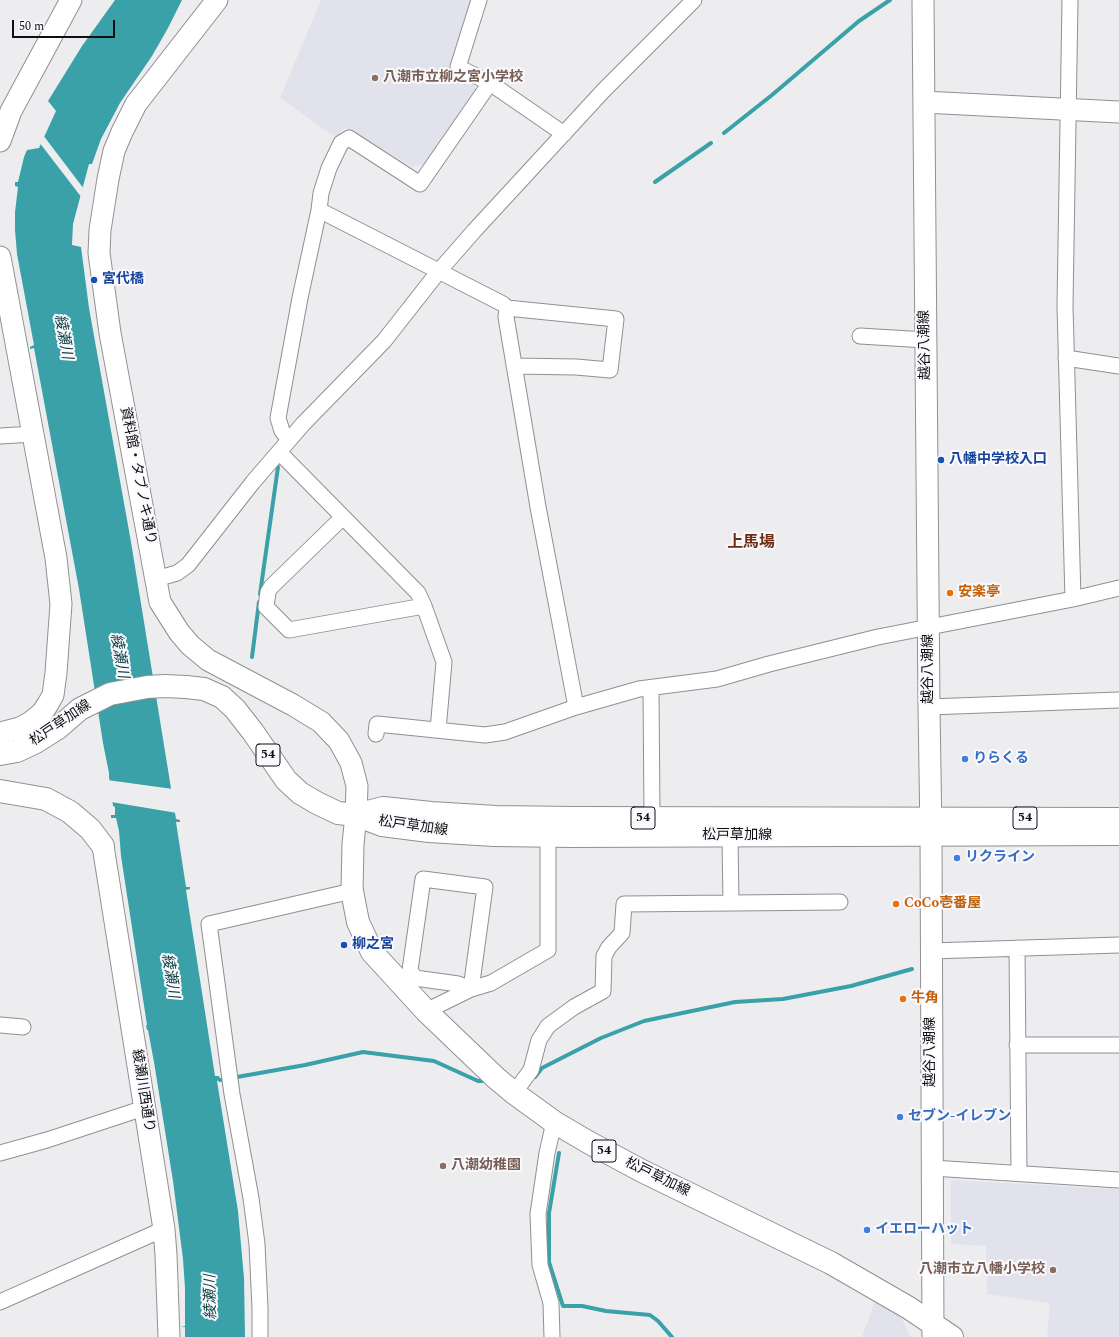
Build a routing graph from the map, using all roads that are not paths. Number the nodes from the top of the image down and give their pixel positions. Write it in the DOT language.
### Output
graph roads {
  1 [pos="71,0"];
  2 [pos="217,0"];
  3 [pos="479,0"];
  4 [pos="694,0"];
  5 [pos="924,0"];
  6 [pos="1070,0"];
  7 [pos="490,83"];
  8 [pos="924,102"];
  9 [pos="1068,109"];
  10 [pos="1119,112"];
  11 [pos="564,134"];
  12 [pos="0,141"];
  13 [pos="319,210"];
  14 [pos="0,257"];
  15 [pos="439,271"];
  16 [pos="507,308"];
  17 [pos="860,336"];
  18 [pos="926,340"];
  19 [pos="1066,358"];
  20 [pos="514,366"];
  21 [pos="1119,366"];
  22 [pos="34,434"];
  23 [pos="0,436"];
  24 [pos="289,440"];
  25 [pos="279,452"];
  26 [pos="343,517"];
  27 [pos="156,579"];
  28 [pos="1119,588"];
  29 [pos="1073,599"];
  30 [pos="424,606"];
  31 [pos="929,628"];
  32 [pos="651,688"];
  33 [pos="1119,700"];
  34 [pos="576,708"];
  35 [pos="929,708"];
  36 [pos="438,730"];
  37 [pos="0,733"];
  38 [pos="376,734"];
  39 [pos="0,754"];
  40 [pos="0,791"];
  41 [pos="356,815"];
  42 [pos="652,818"];
  43 [pos="1119,819"];
  44 [pos="931,827"];
  45 [pos="1119,834"];
  46 [pos="548,836"];
  47 [pos="730,836"];
  48 [pos="103,846"];
  49 [pos="352,892"];
  50 [pos="840,902"];
  51 [pos="730,903"];
  52 [pos="1119,945"];
  53 [pos="1017,948"];
  54 [pos="931,951"];
  55 [pos="471,989"];
  56 [pos="426,1010"];
  57 [pos="0,1025"];
  58 [pos="23,1027"];
  59 [pos="1017,1045"];
  60 [pos="1119,1045"];
  61 [pos="514,1093"];
  62 [pos="144,1108"];
  63 [pos="554,1122"];
  64 [pos="0,1153"];
  65 [pos="932,1168"];
  66 [pos="1019,1173"];
  67 [pos="1119,1180"];
  68 [pos="164,1229"];
  69 [pos="0,1302"];
  70 [pos="933,1330"];
  71 [pos="169,1337"];
  72 [pos="260,1337"];
  73 [pos="552,1337"];
  74 [pos="952,1337"];
  1 -- 12 [label="street"];
  2 -- 27 [label="street, 資料館・タブノキ通り"];
  3 -- 7 [label="street"];
  4 -- 11 [label="street"];
  5 -- 8 [label="street, 越谷八潮線"];
  6 -- 9 [label="street"];
  7 -- 11 [label="street"];
  7 -- 13 [label="street"];
  8 -- 9 [label="street"];
  8 -- 18 [label="street, 越谷八潮線"];
  9 -- 10 [label="street"];
  9 -- 19 [label="street"];
  11 -- 15 [label="street"];
  13 -- 15 [label="street"];
  13 -- 24 [label="street"];
  14 -- 22 [label="street"];
  15 -- 16 [label="street"];
  15 -- 24 [label="street"];
  16 -- 20 [label="street"];
  16 -- 20 [label="street"];
  17 -- 18 [label="street"];
  18 -- 31 [label="street, 越谷八潮線"];
  19 -- 21 [label="street"];
  19 -- 29 [label="street"];
  20 -- 34 [label="street"];
  22 -- 23 [label="street"];
  22 -- 37 [label="street"];
  24 -- 25 [label="street"];
  25 -- 26 [label="street"];
  25 -- 27 [label="street"];
  26 -- 30 [label="street"];
  26 -- 30 [label="street"];
  27 -- 41 [label="street, 資料館・タブノキ通り"];
  28 -- 29 [label="street"];
  29 -- 31 [label="street"];
  30 -- 36 [label="street"];
  31 -- 32 [label="street"];
  31 -- 35 [label="street, 越谷八潮線"];
  32 -- 34 [label="street"];
  32 -- 42 [label="street"];
  33 -- 35 [label="street"];
  34 -- 36 [label="street"];
  35 -- 44 [label="street, 越谷八潮線"];
  36 -- 38 [label="street"];
  39 -- 41 [label="main road, 松戸草加線 / 54"];
  40 -- 48 [label="main road"];
  41 -- 42 [label="main road, 松戸草加線 / 54"];
  41 -- 46 [label="main road, 松戸草加線 / 54"];
  41 -- 49 [label="street, 資料館・タブノキ通り"];
  42 -- 44 [label="main road, 松戸草加線 / 54"];
  43 -- 44 [label="main road, 松戸草加線 / 54"];
  44 -- 45 [label="main road, 松戸草加線 / 54"];
  44 -- 47 [label="main road, 松戸草加線 / 54"];
  44 -- 54 [label="street, 越谷八潮線"];
  46 -- 47 [label="main road, 松戸草加線 / 54"];
  46 -- 55 [label="street"];
  47 -- 51 [label="street"];
  48 -- 62 [label="street, 綾瀬川西通り"];
  49 -- 56 [label="main road, 松戸草加線 / 54"];
  49 -- 72 [label="street"];
  50 -- 51 [label="street"];
  51 -- 61 [label="street"];
  52 -- 53 [label="street"];
  53 -- 54 [label="street"];
  53 -- 59 [label="street"];
  54 -- 65 [label="street, 越谷八潮線"];
  55 -- 55 [label="street"];
  55 -- 56 [label="street"];
  56 -- 61 [label="main road, 松戸草加線 / 54"];
  57 -- 58 [label="street"];
  59 -- 60 [label="street"];
  59 -- 66 [label="street"];
  61 -- 63 [label="main road, 松戸草加線 / 54"];
  62 -- 64 [label="street"];
  62 -- 68 [label="street, 綾瀬川西通り"];
  63 -- 70 [label="main road, 松戸草加線 / 54"];
  63 -- 73 [label="street"];
  65 -- 66 [label="street"];
  65 -- 70 [label="street, 越谷八潮線"];
  66 -- 67 [label="street"];
  68 -- 69 [label="street"];
  68 -- 71 [label="street, 綾瀬川西通り"];
  70 -- 74 [label="main road, 松戸草加線 / 54"];
}
